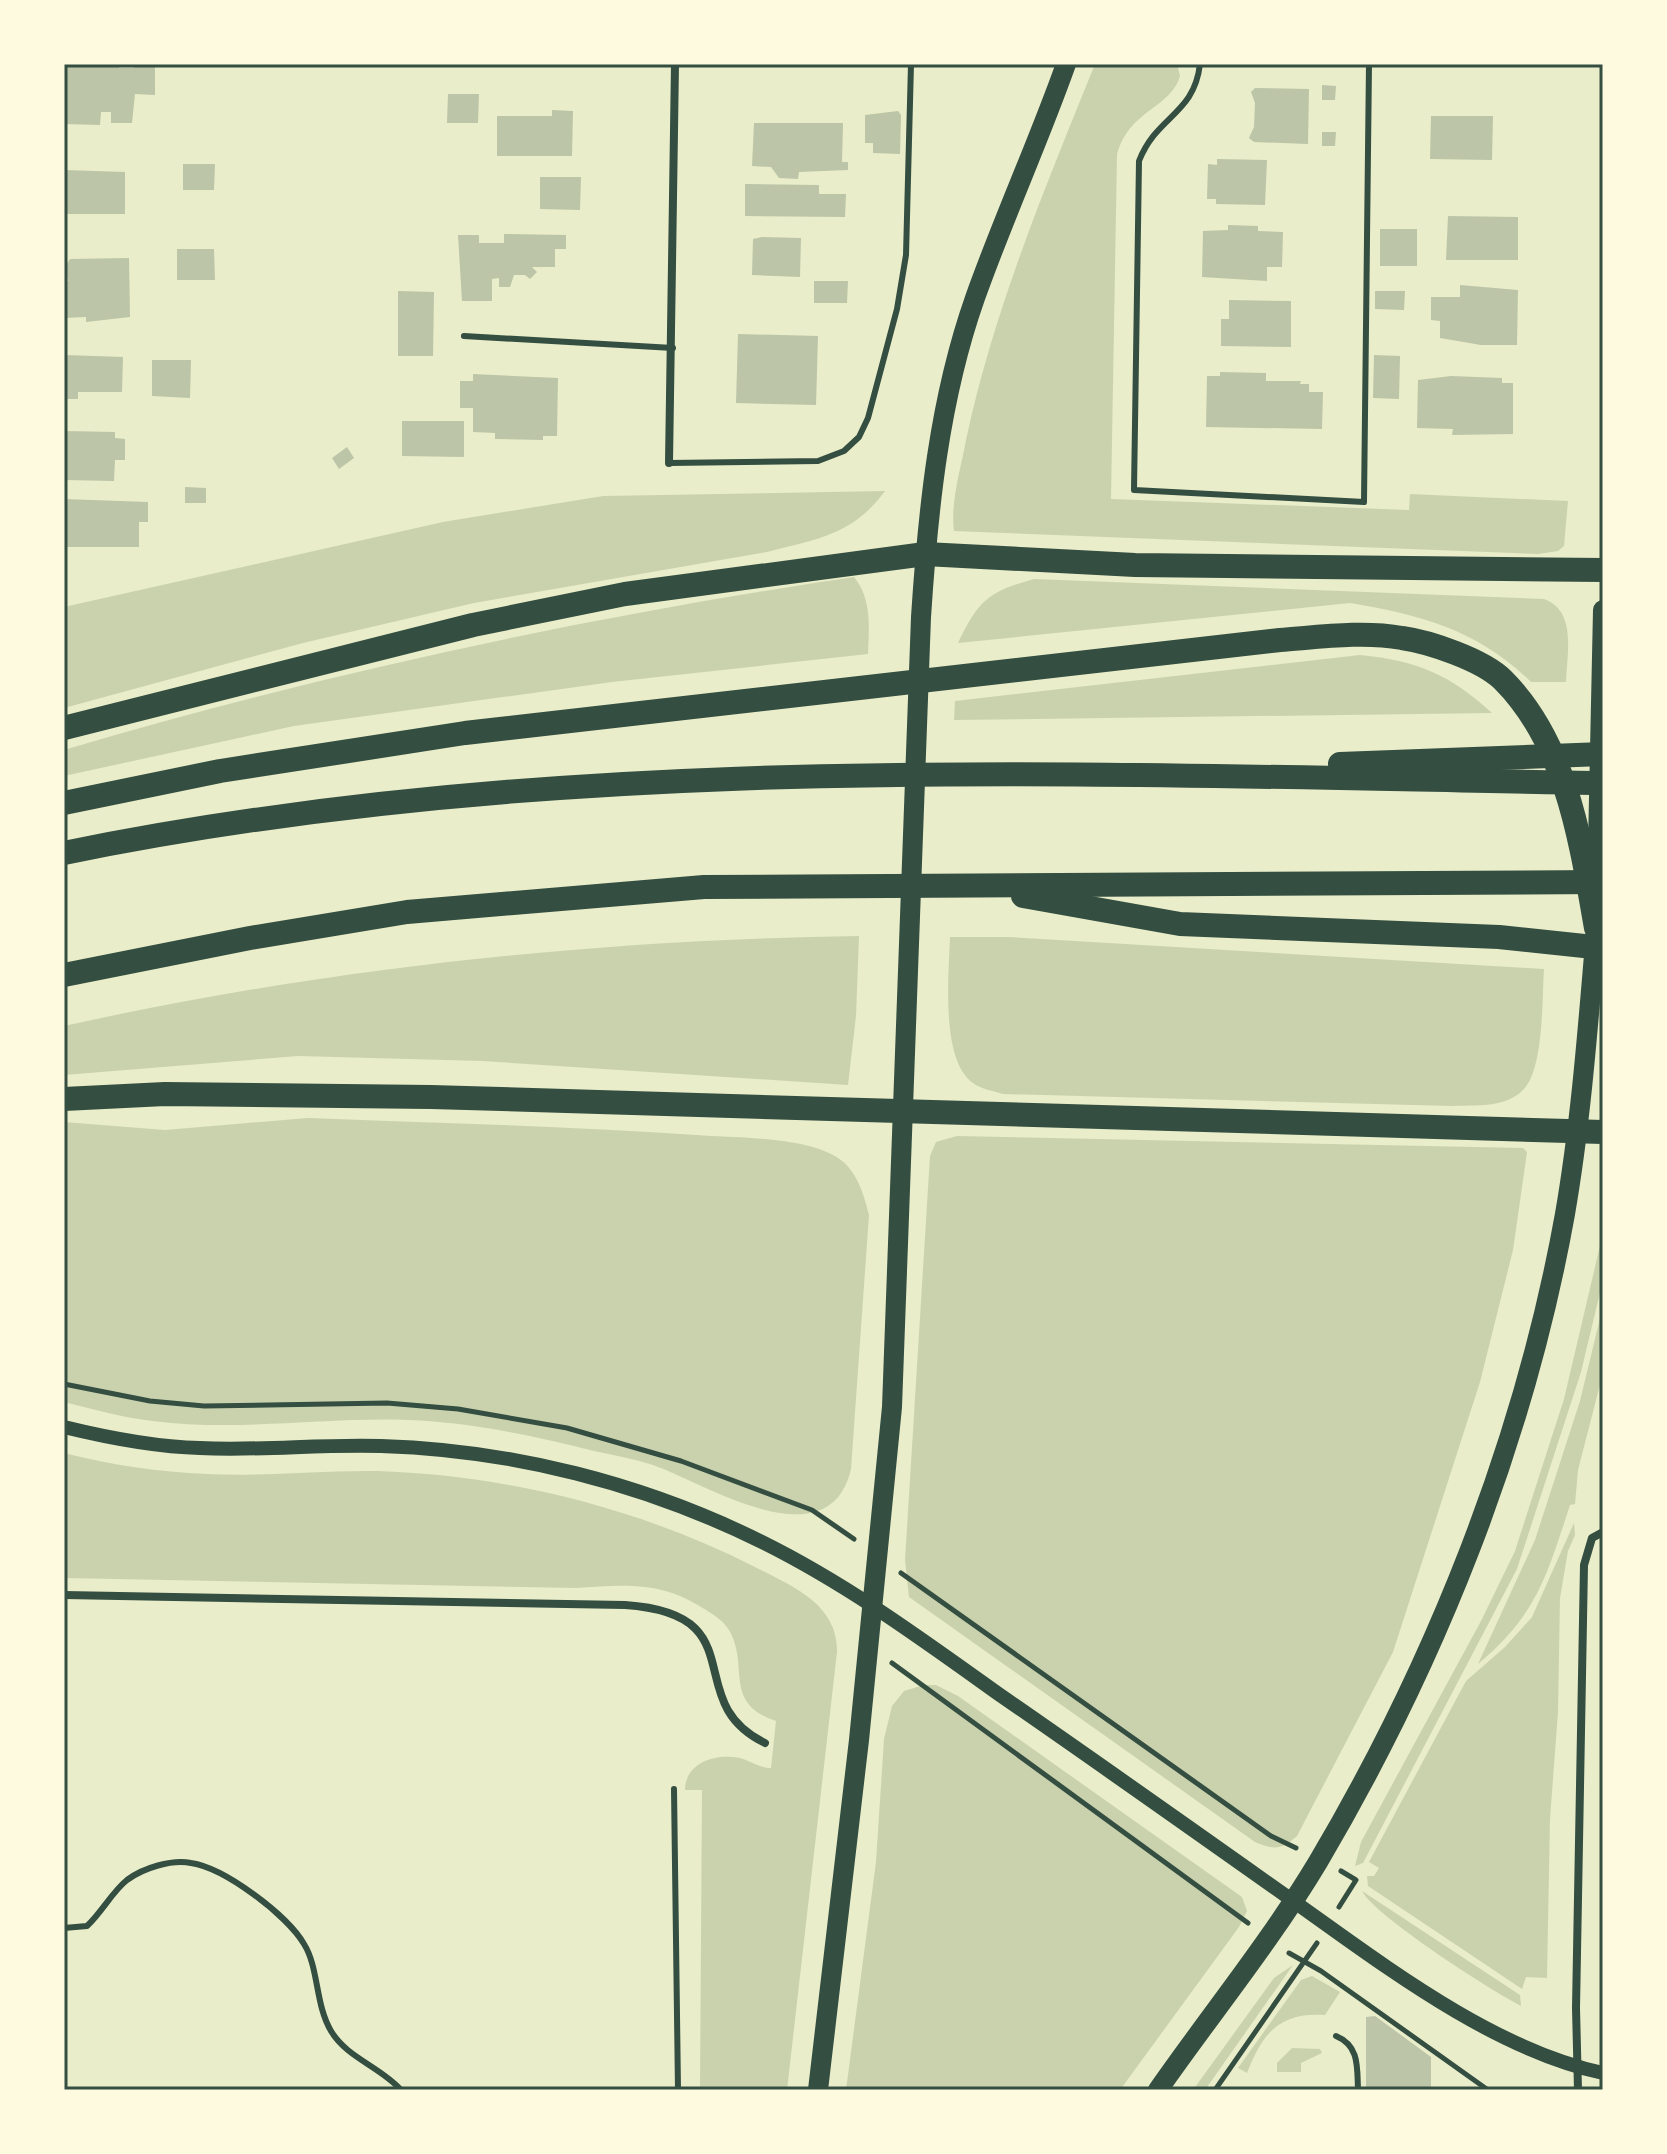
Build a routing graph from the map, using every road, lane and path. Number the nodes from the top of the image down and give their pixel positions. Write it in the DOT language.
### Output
graph roads {
  1 [pos="675,64"];
  2 [pos="911,64"];
  3 [pos="1066,64"];
  4 [pos="1200,64"];
  5 [pos="1369,64"];
  6 [pos="464,336"];
  7 [pos="673,348"];
  8 [pos="669,463"];
  9 [pos="925,554"];
  10 [pos="1603,570"];
  11 [pos="1603,610"];
  12 [pos="1602,681"];
  13 [pos="64,728"];
  14 [pos="1603,754"];
  15 [pos="1053,774"];
  16 [pos="1603,783"];
  17 [pos="64,803"];
  18 [pos="64,853"];
  19 [pos="1603,882"];
  20 [pos="965,885"];
  21 [pos="1600,938"];
  22 [pos="64,975"];
  23 [pos="64,1099"];
  24 [pos="903,1113"];
  25 [pos="1577,1132"];
  26 [pos="1603,1132"];
  27 [pos="64,1427"];
  28 [pos="812,1510"];
  29 [pos="1603,1532"];
  30 [pos="877,1556"];
  31 [pos="907,1577"];
  32 [pos="64,1595"];
  33 [pos="873,1604"];
  34 [pos="868,1648"];
  35 [pos="765,1743"];
  36 [pos="674,1789"];
  37 [pos="1288,1844"];
  38 [pos="1293,1901"];
  39 [pos="1243,1919"];
  40 [pos="64,1928"];
  41 [pos="1336,2036"];
  42 [pos="1577,2066"];
  43 [pos="1603,2073"];
  44 [pos="401,2090"];
  45 [pos="678,2090"];
  46 [pos="818,2090"];
  47 [pos="1158,2090"];
  48 [pos="1215,2090"];
  49 [pos="1358,2090"];
  50 [pos="1488,2090"];
  51 [pos="1578,2090"];
  1 -- 7 [label="street"];
  2 -- 8 [label="lane"];
  3 -- 9 [label="main road"];
  4 -- 5 [label="lane"];
  6 -- 7 [label="lane"];
  7 -- 8 [label="street"];
  9 -- 10 [label="highway"];
  9 -- 13 [label="highway"];
  9 -- 24 [label="main road"];
  11 -- 12 [label="main road"];
  12 -- 21 [label="main road"];
  14 -- 15 [label="highway"];
  15 -- 16 [label="highway"];
  15 -- 18 [label="highway"];
  17 -- 21 [label="highway"];
  19 -- 20 [label="highway"];
  20 -- 21 [label="highway"];
  20 -- 22 [label="highway"];
  21 -- 25 [label="main road"];
  23 -- 24 [label="highway"];
  24 -- 25 [label="highway"];
  24 -- 30 [label="main road"];
  25 -- 26 [label="highway"];
  25 -- 38 [label="main road"];
  27 -- 33 [label="street"];
  28 -- 30 [label="path"];
  29 -- 42 [label="street"];
  30 -- 33 [label="main road"];
  31 -- 37 [label="path"];
  32 -- 35 [label="street"];
  33 -- 34 [label="main road"];
  33 -- 38 [label="street"];
  34 -- 39 [label="path"];
  34 -- 46 [label="main road"];
  36 -- 45 [label="lane"];
  38 -- 42 [label="street"];
  38 -- 47 [label="main road"];
  40 -- 44 [label="lane"];
  41 -- 49 [label="lane"];
  42 -- 43 [label="street"];
  42 -- 51 [label="street"];
  48 -- 50 [label="path"];
}
